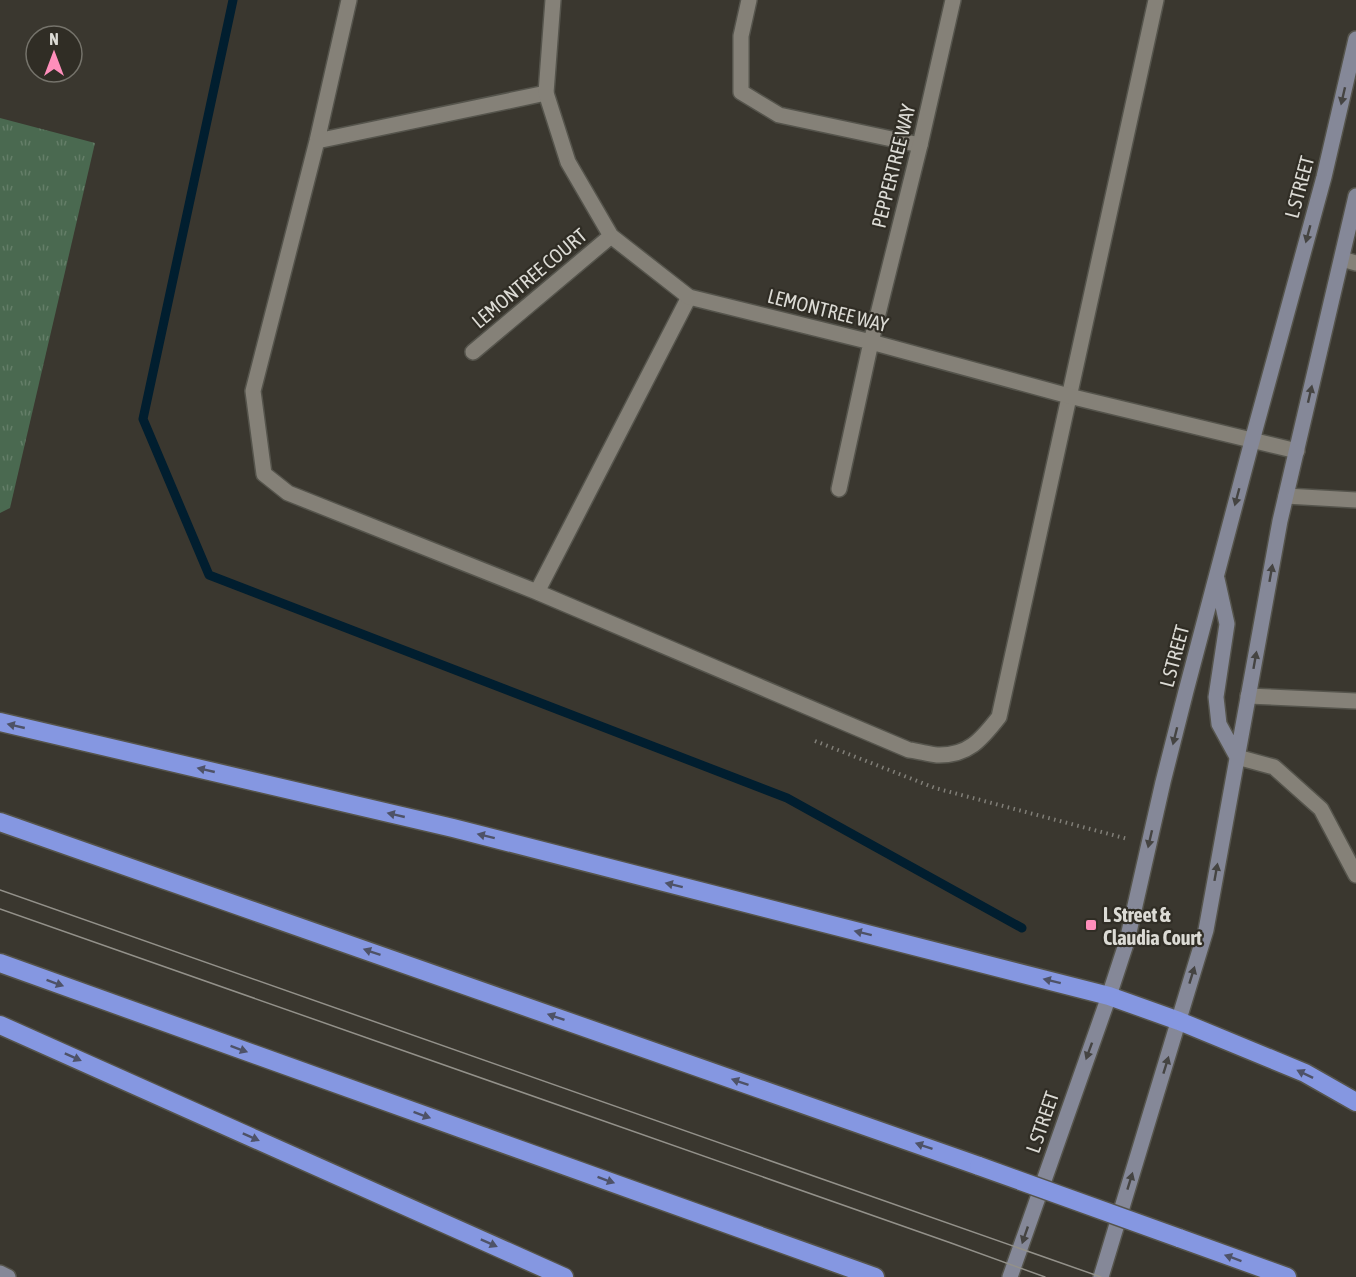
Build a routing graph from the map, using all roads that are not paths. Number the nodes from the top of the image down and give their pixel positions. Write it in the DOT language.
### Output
graph roads {
  1 [pos="349,0"];
  2 [pos="553,0"];
  3 [pos="749,0"];
  4 [pos="953,0"];
  5 [pos="1156,0"];
  6 [pos="1356,39"];
  7 [pos="546,93"];
  8 [pos="317,141"];
  9 [pos="920,145"];
  10 [pos="1355,204"];
  11 [pos="611,236"];
  12 [pos="1349,261"];
  13 [pos="689,297"];
  14 [pos="871,342"];
  15 [pos="473,352"];
  16 [pos="1069,396"];
  17 [pos="1252,441"];
  18 [pos="1296,451"];
  19 [pos="839,489"];
  20 [pos="1286,496"];
  21 [pos="1356,500"];
  22 [pos="1216,576"];
  23 [pos="537,592"];
  24 [pos="1248,696"];
  25 [pos="1356,701"];
  26 [pos="0,722"];
  27 [pos="1237,757"];
  28 [pos="0,822"];
  29 [pos="1356,875"];
  30 [pos="0,963"];
  31 [pos="1109,996"];
  32 [pos="1179,1021"];
  33 [pos="0,1025"];
  34 [pos="1356,1102"];
  35 [pos="0,1274"];
  36 [pos="8,1277"];
  37 [pos="564,1277"];
  38 [pos="875,1277"];
  39 [pos="1010,1277"];
  40 [pos="1101,1277"];
  41 [pos="1287,1277"];
  1 -- 8 [label="street"];
  2 -- 7 [label="street, LEMONTREE WAY"];
  3 -- 9 [label="street"];
  4 -- 9 [label="street, PEPPERTREE WAY"];
  5 -- 16 [label="street"];
  6 -- 17 [label="main road, L STREET, one-way"];
  7 -- 8 [label="street"];
  7 -- 11 [label="street, LEMONTREE WAY"];
  8 -- 23 [label="street"];
  9 -- 14 [label="street, PEPPERTREE WAY"];
  10 -- 12 [label="main road"];
  11 -- 13 [label="street, LEMONTREE WAY"];
  11 -- 15 [label="street, LEMONTREE COURT"];
  18 -- 12 [label="main road, one-way"];
  13 -- 14 [label="street, LEMONTREE WAY"];
  13 -- 23 [label="street"];
  14 -- 16 [label="street, LEMONTREE WAY"];
  14 -- 19 [label="street, PEPPERTREE WAY"];
  16 -- 17 [label="street, LEMONTREE WAY"];
  16 -- 23 [label="street"];
  17 -- 18 [label="street, LEMONTREE WAY"];
  17 -- 22 [label="main road, L STREET, one-way"];
  18 -- 20 [label="main road"];
  20 -- 21 [label="street"];
  24 -- 20 [label="main road, one-way"];
  22 -- 27 [label="main road"];
  22 -- 31 [label="main road, L STREET, one-way"];
  24 -- 25 [label="street"];
  24 -- 27 [label="main road"];
  31 -- 26 [label="highway, one-way"];
  27 -- 29 [label="street"];
  32 -- 27 [label="main road, one-way"];
  41 -- 28 [label="highway, one-way, bridge"];
  30 -- 38 [label="highway, one-way"];
  31 -- 32 [label="highway"];
  31 -- 39 [label="main road, L STREET, one-way"];
  34 -- 32 [label="highway, one-way"];
  40 -- 32 [label="main road, one-way"];
  33 -- 37 [label="highway, one-way"];
  35 -- 36 [label="main road"];
}
